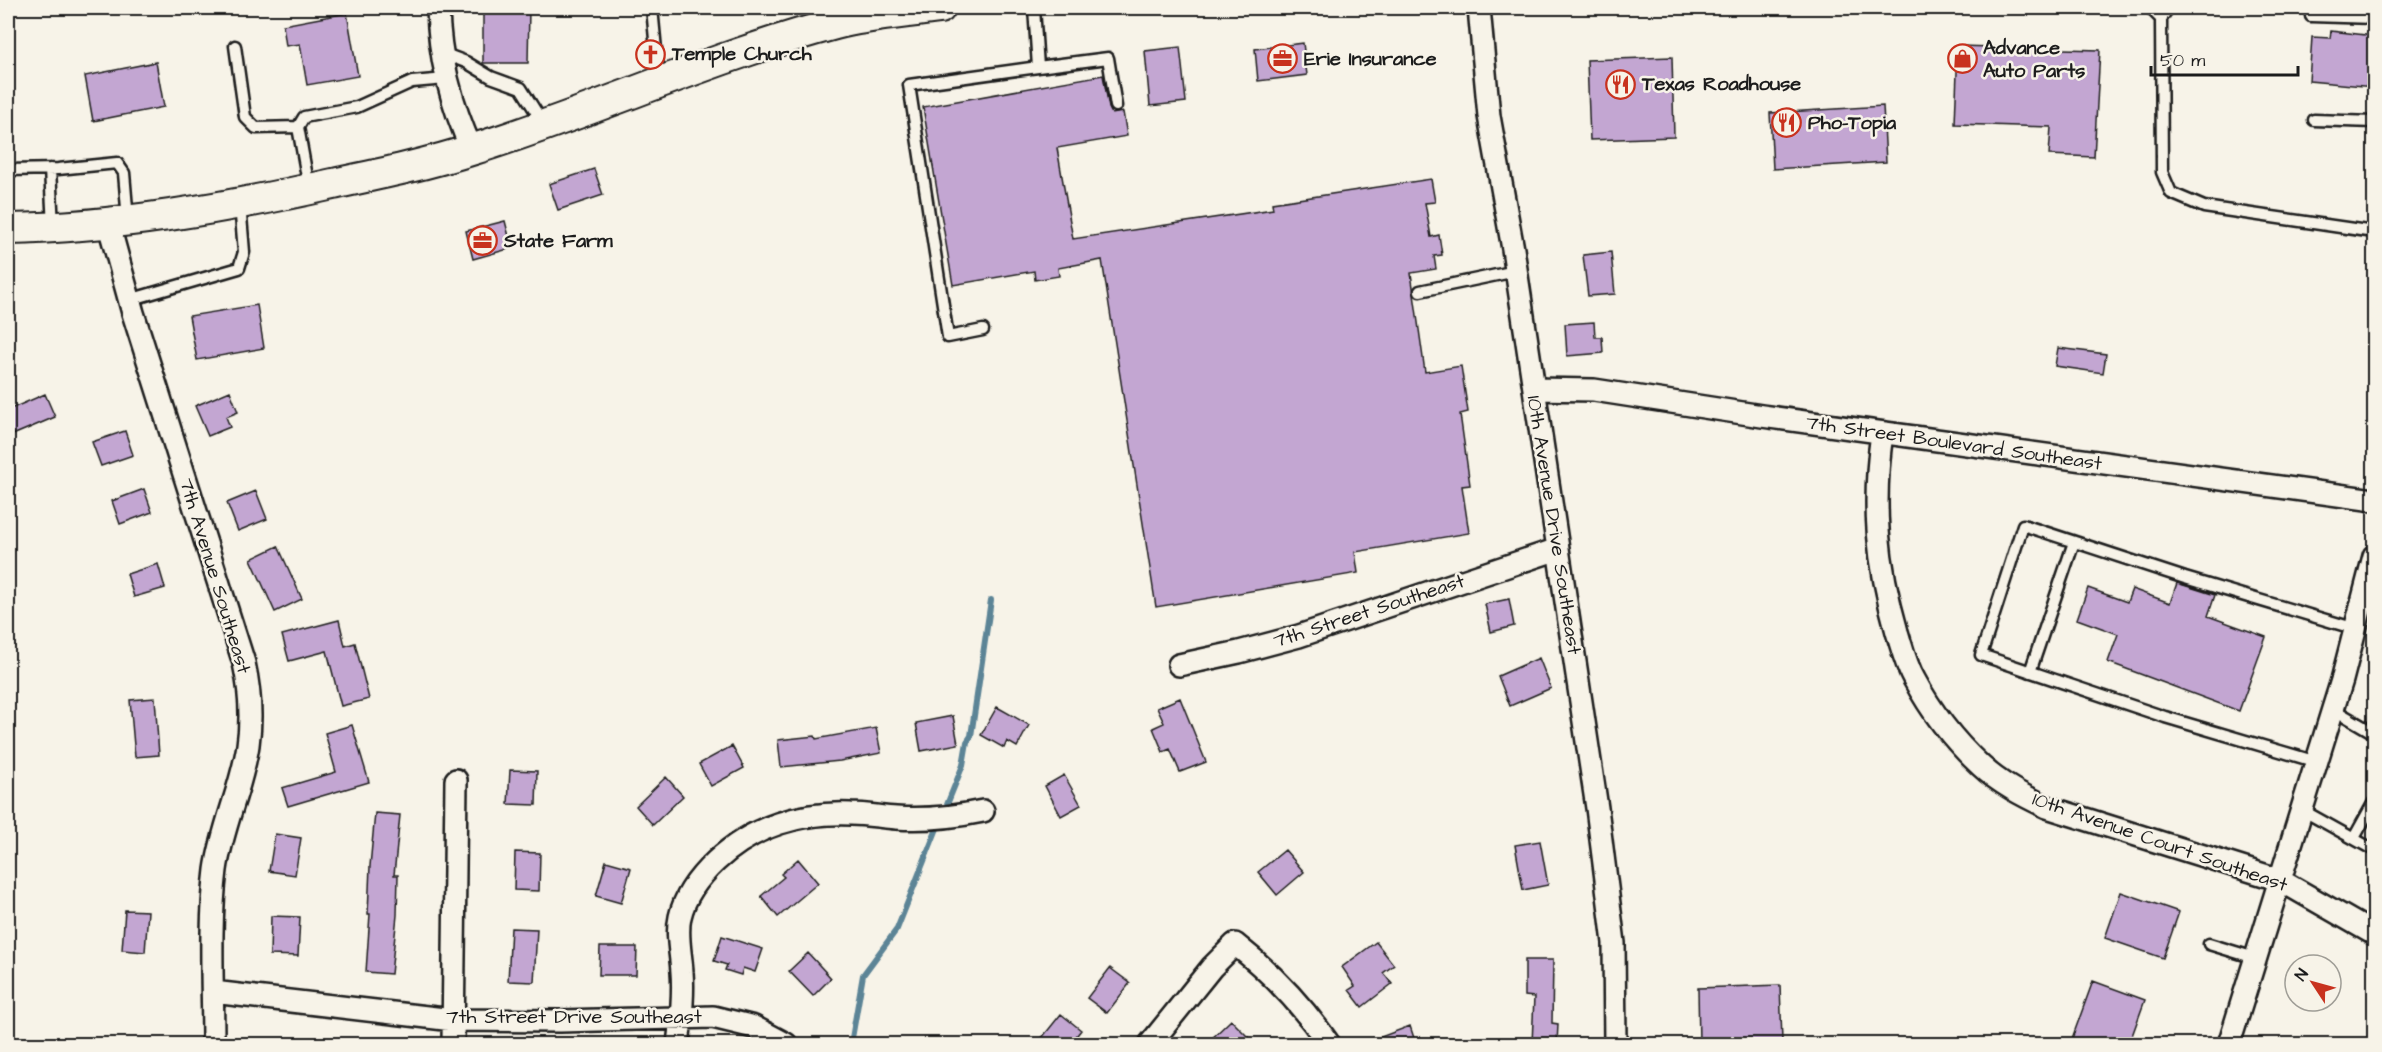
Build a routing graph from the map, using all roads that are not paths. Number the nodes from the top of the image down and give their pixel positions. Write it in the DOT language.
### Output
graph roads {
  1 [pos="438,8"];
  2 [pos="652,8"];
  3 [pos="940,8"];
  4 [pos="1034,8"];
  5 [pos="1479,8"];
  6 [pos="2154,8"];
  7 [pos="2168,8"];
  8 [pos="838,15"];
  9 [pos="2311,16"];
  10 [pos="2374,18"];
  11 [pos="2161,19"];
  12 [pos="235,46"];
  13 [pos="441,53"];
  14 [pos="1038,67"];
  15 [pos="446,80"];
  16 [pos="659,81"];
  17 [pos="1116,106"];
  18 [pos="2314,120"];
  19 [pos="2374,122"];
  20 [pos="545,126"];
  21 [pos="298,127"];
  22 [pos="472,150"];
  23 [pos="50,169"];
  24 [pos="8,170"];
  25 [pos="309,189"];
  26 [pos="240,204"];
  27 [pos="118,221"];
  28 [pos="53,227"];
  29 [pos="8,229"];
  30 [pos="2374,232"];
  31 [pos="1516,271"];
  32 [pos="1420,291"];
  33 [pos="129,300"];
  34 [pos="983,330"];
  35 [pos="1534,389"];
  36 [pos="1882,433"];
  37 [pos="2374,500"];
  38 [pos="2074,542"];
  39 [pos="1558,549"];
  40 [pos="2374,556"];
  41 [pos="2356,629"];
  42 [pos="1179,665"];
  43 [pos="2030,672"];
  44 [pos="2333,709"];
  45 [pos="2374,733"];
  46 [pos="2317,762"];
  47 [pos="456,780"];
  48 [pos="2374,802"];
  49 [pos="2302,810"];
  50 [pos="982,812"];
  51 [pos="2354,838"];
  52 [pos="2374,850"];
  53 [pos="2280,880"];
  54 [pos="2374,934"];
  55 [pos="2209,944"];
  56 [pos="2255,958"];
  57 [pos="213,992"];
  58 [pos="681,1018"];
  59 [pos="453,1020"];
  60 [pos="213,1044"];
  61 [pos="453,1044"];
  62 [pos="678,1044"];
  63 [pos="786,1044"];
  64 [pos="1150,1044"];
  65 [pos="1329,1044"];
  66 [pos="1615,1044"];
  67 [pos="2229,1044"];
  1 -- 13 [label="street"];
  2 -- 16 [label="lane"];
  3 -- 8 [label="main road"];
  4 -- 14 [label="lane"];
  5 -- 31 [label="street, 10th Avenue Drive Southeast"];
  6 -- 11 [label="lane"];
  7 -- 11 [label="lane"];
  8 -- 16 [label="main road"];
  9 -- 10 [label="lane"];
  11 -- 30 [label="lane"];
  12 -- 21 [label="lane"];
  13 -- 15 [label="street"];
  13 -- 20 [label="lane"];
  14 -- 17 [label="lane"];
  14 -- 34 [label="lane"];
  15 -- 21 [label="lane"];
  15 -- 22 [label="street"];
  16 -- 20 [label="main road"];
  18 -- 19 [label="lane"];
  20 -- 22 [label="main road"];
  21 -- 25 [label="lane"];
  22 -- 25 [label="main road"];
  23 -- 24 [label="lane"];
  23 -- 27 [label="lane"];
  23 -- 28 [label="lane"];
  25 -- 26 [label="main road"];
  26 -- 27 [label="main road"];
  26 -- 33 [label="lane"];
  27 -- 28 [label="main road"];
  27 -- 33 [label="street, 7th Avenue Southeast"];
  28 -- 29 [label="main road"];
  31 -- 32 [label="lane"];
  31 -- 35 [label="street, 10th Avenue Drive Southeast"];
  33 -- 57 [label="street, 7th Avenue Southeast"];
  35 -- 36 [label="street, 7th Street Boulevard Southeast"];
  35 -- 39 [label="street, 10th Avenue Drive Southeast"];
  36 -- 37 [label="street, 7th Street Boulevard Southeast"];
  36 -- 53 [label="street, 10th Avenue Court Southeast"];
  38 -- 41 [label="lane"];
  38 -- 43 [label="lane"];
  38 -- 43 [label="lane"];
  39 -- 42 [label="street, 7th Street Southeast"];
  39 -- 66 [label="street, 10th Avenue Drive Southeast"];
  40 -- 41 [label="street"];
  41 -- 44 [label="street"];
  43 -- 46 [label="lane"];
  44 -- 45 [label="lane"];
  44 -- 46 [label="street"];
  46 -- 49 [label="street"];
  47 -- 59 [label="street"];
  48 -- 51 [label="lane"];
  49 -- 51 [label="lane"];
  49 -- 53 [label="street"];
  50 -- 58 [label="street"];
  51 -- 52 [label="lane"];
  53 -- 54 [label="street, 10th Avenue Court Southeast"];
  53 -- 56 [label="street"];
  55 -- 56 [label="lane"];
  56 -- 67 [label="street"];
  57 -- 59 [label="street, 7th Street Drive Southeast"];
  57 -- 60 [label="street, 7th Avenue Southeast"];
  58 -- 59 [label="street, 7th Street Drive Southeast"];
  58 -- 62 [label="street"];
  58 -- 63 [label="street, 7th Street Drive Southeast"];
  59 -- 61 [label="street"];
  64 -- 65 [label="street"];
}
